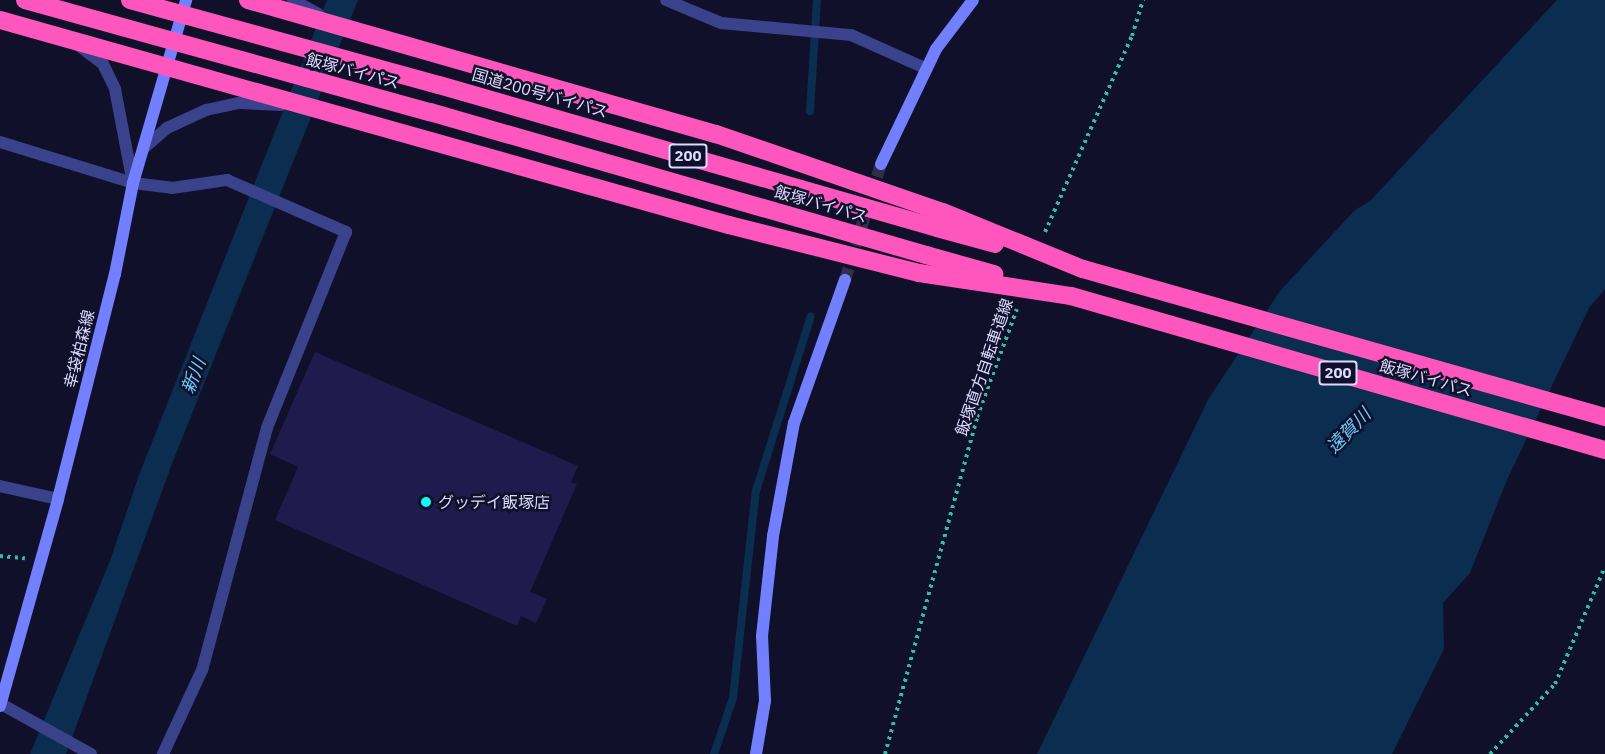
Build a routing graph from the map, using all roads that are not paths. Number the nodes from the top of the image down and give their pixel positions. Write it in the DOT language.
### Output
graph roads {
  1 [pos="25,0"];
  2 [pos="130,0"];
  3 [pos="186,0"];
  4 [pos="248,0"];
  5 [pos="293,0"];
  6 [pos="666,0"];
  7 [pos="973,0"];
  8 [pos="316,17"];
  9 [pos="0,20"];
  10 [pos="72,40"];
  11 [pos="165,68"];
  12 [pos="927,69"];
  13 [pos="278,102"];
  14 [pos="0,142"];
  15 [pos="144,148"];
  16 [pos="881,164"];
  17 [pos="133,183"];
  18 [pos="940,220"];
  19 [pos="844,280"];
  20 [pos="1071,296"];
  21 [pos="1605,417"];
  22 [pos="1605,450"];
  23 [pos="0,486"];
  24 [pos="58,499"];
  25 [pos="0,705"];
  26 [pos="91,754"];
  27 [pos="162,754"];
  28 [pos="756,754"];
  1 -- 20 [label="highway, 飯塚バイパス / 200, bridge"];
  2 -- 18 [label="highway, 国道200号バイパス / 200, bridge"];
  3 -- 11 [label="main road, 幸袋柏森線"];
  4 -- 8 [label="highway"];
  5 -- 8 [label="street"];
  6 -- 12 [label="street"];
  7 -- 12 [label="main road"];
  8 -- 18 [label="highway"];
  9 -- 10 [label="highway"];
  10 -- 11 [label="highway"];
  10 -- 17 [label="street"];
  11 -- 13 [label="highway"];
  11 -- 15 [label="main road, 幸袋柏森線"];
  12 -- 16 [label="main road"];
  13 -- 15 [label="street"];
  13 -- 20 [label="highway, bridge"];
  14 -- 17 [label="street"];
  15 -- 17 [label="main road, 幸袋柏森線"];
  17 -- 24 [label="main road, 幸袋柏森線"];
  17 -- 27 [label="street"];
  18 -- 21 [label="highway, 飯塚バイパス / 200, bridge"];
  19 -- 28 [label="main road"];
  20 -- 22 [label="highway, 飯塚バイパス / 200"];
  23 -- 24 [label="street"];
  24 -- 25 [label="main road, 幸袋柏森線"];
  25 -- 26 [label="street"];
}
